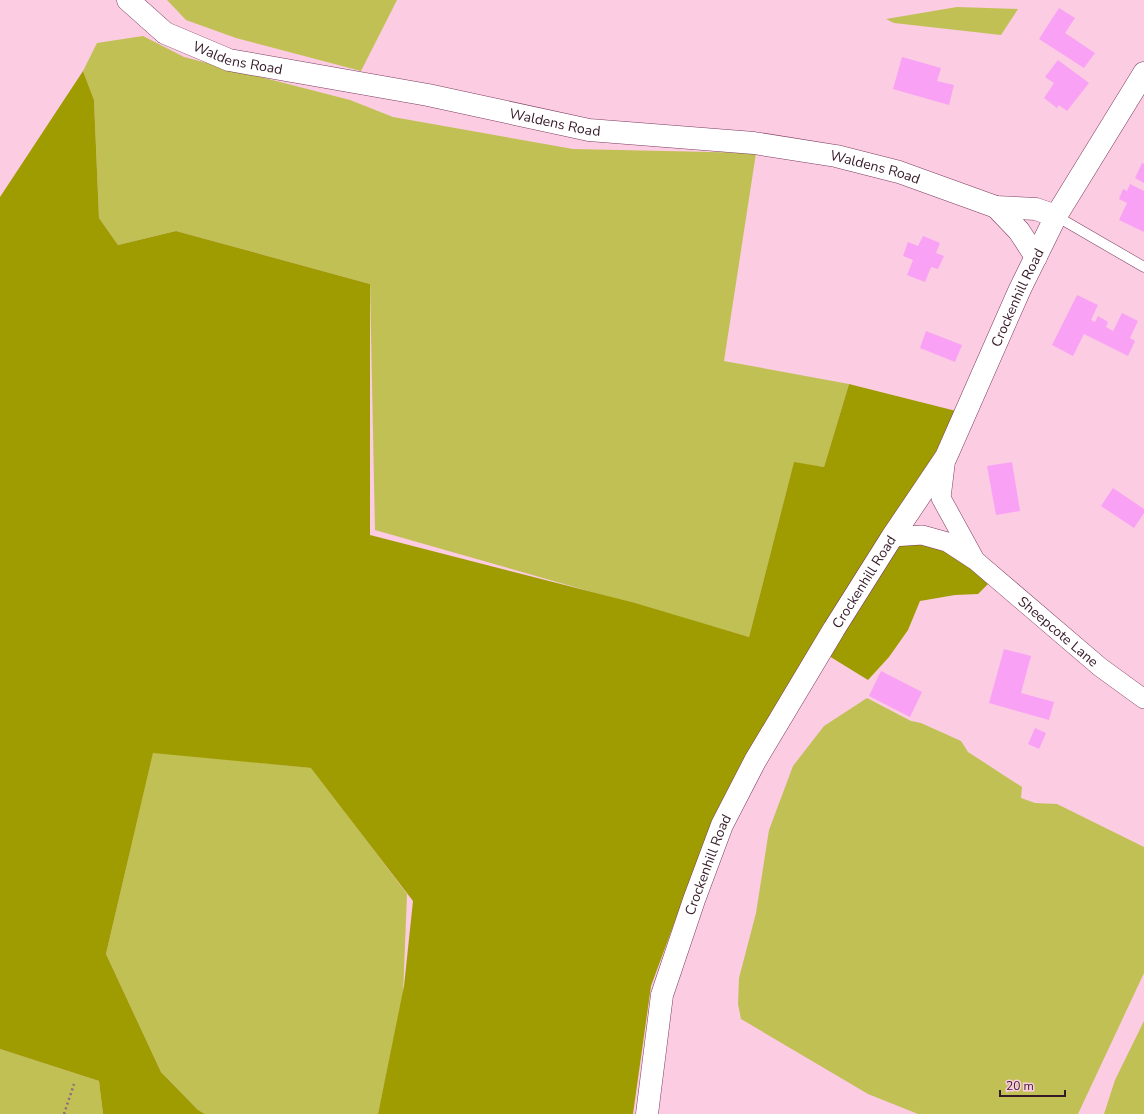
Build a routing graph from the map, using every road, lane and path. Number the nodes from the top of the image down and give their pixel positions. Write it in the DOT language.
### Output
graph roads {
  1 [pos="128,0"];
  2 [pos="1144,72"];
  3 [pos="996,208"];
  4 [pos="1056,216"];
  5 [pos="1036,257"];
  6 [pos="1144,267"];
  7 [pos="946,457"];
  8 [pos="892,537"];
  9 [pos="976,561"];
  10 [pos="1144,699"];
  11 [pos="74,1084"];
  12 [pos="64,1114"];
  13 [pos="647,1114"];
  1 -- 3 [label="main road, Waldens Road"];
  2 -- 4 [label="main road, Crockenhill Road"];
  3 -- 4 [label="main road, Waldens Road"];
  3 -- 5 [label="main road, Waldens Road"];
  4 -- 5 [label="main road, Crockenhill Road"];
  4 -- 6 [label="lane"];
  5 -- 7 [label="main road, Crockenhill Road"];
  7 -- 8 [label="main road, Crockenhill Road"];
  7 -- 9 [label="street, Sheepcote Lane"];
  8 -- 9 [label="street, Sheepcote Lane"];
  8 -- 13 [label="main road, Crockenhill Road"];
  9 -- 10 [label="street, Sheepcote Lane"];
  11 -- 12 [label="path"];
}
